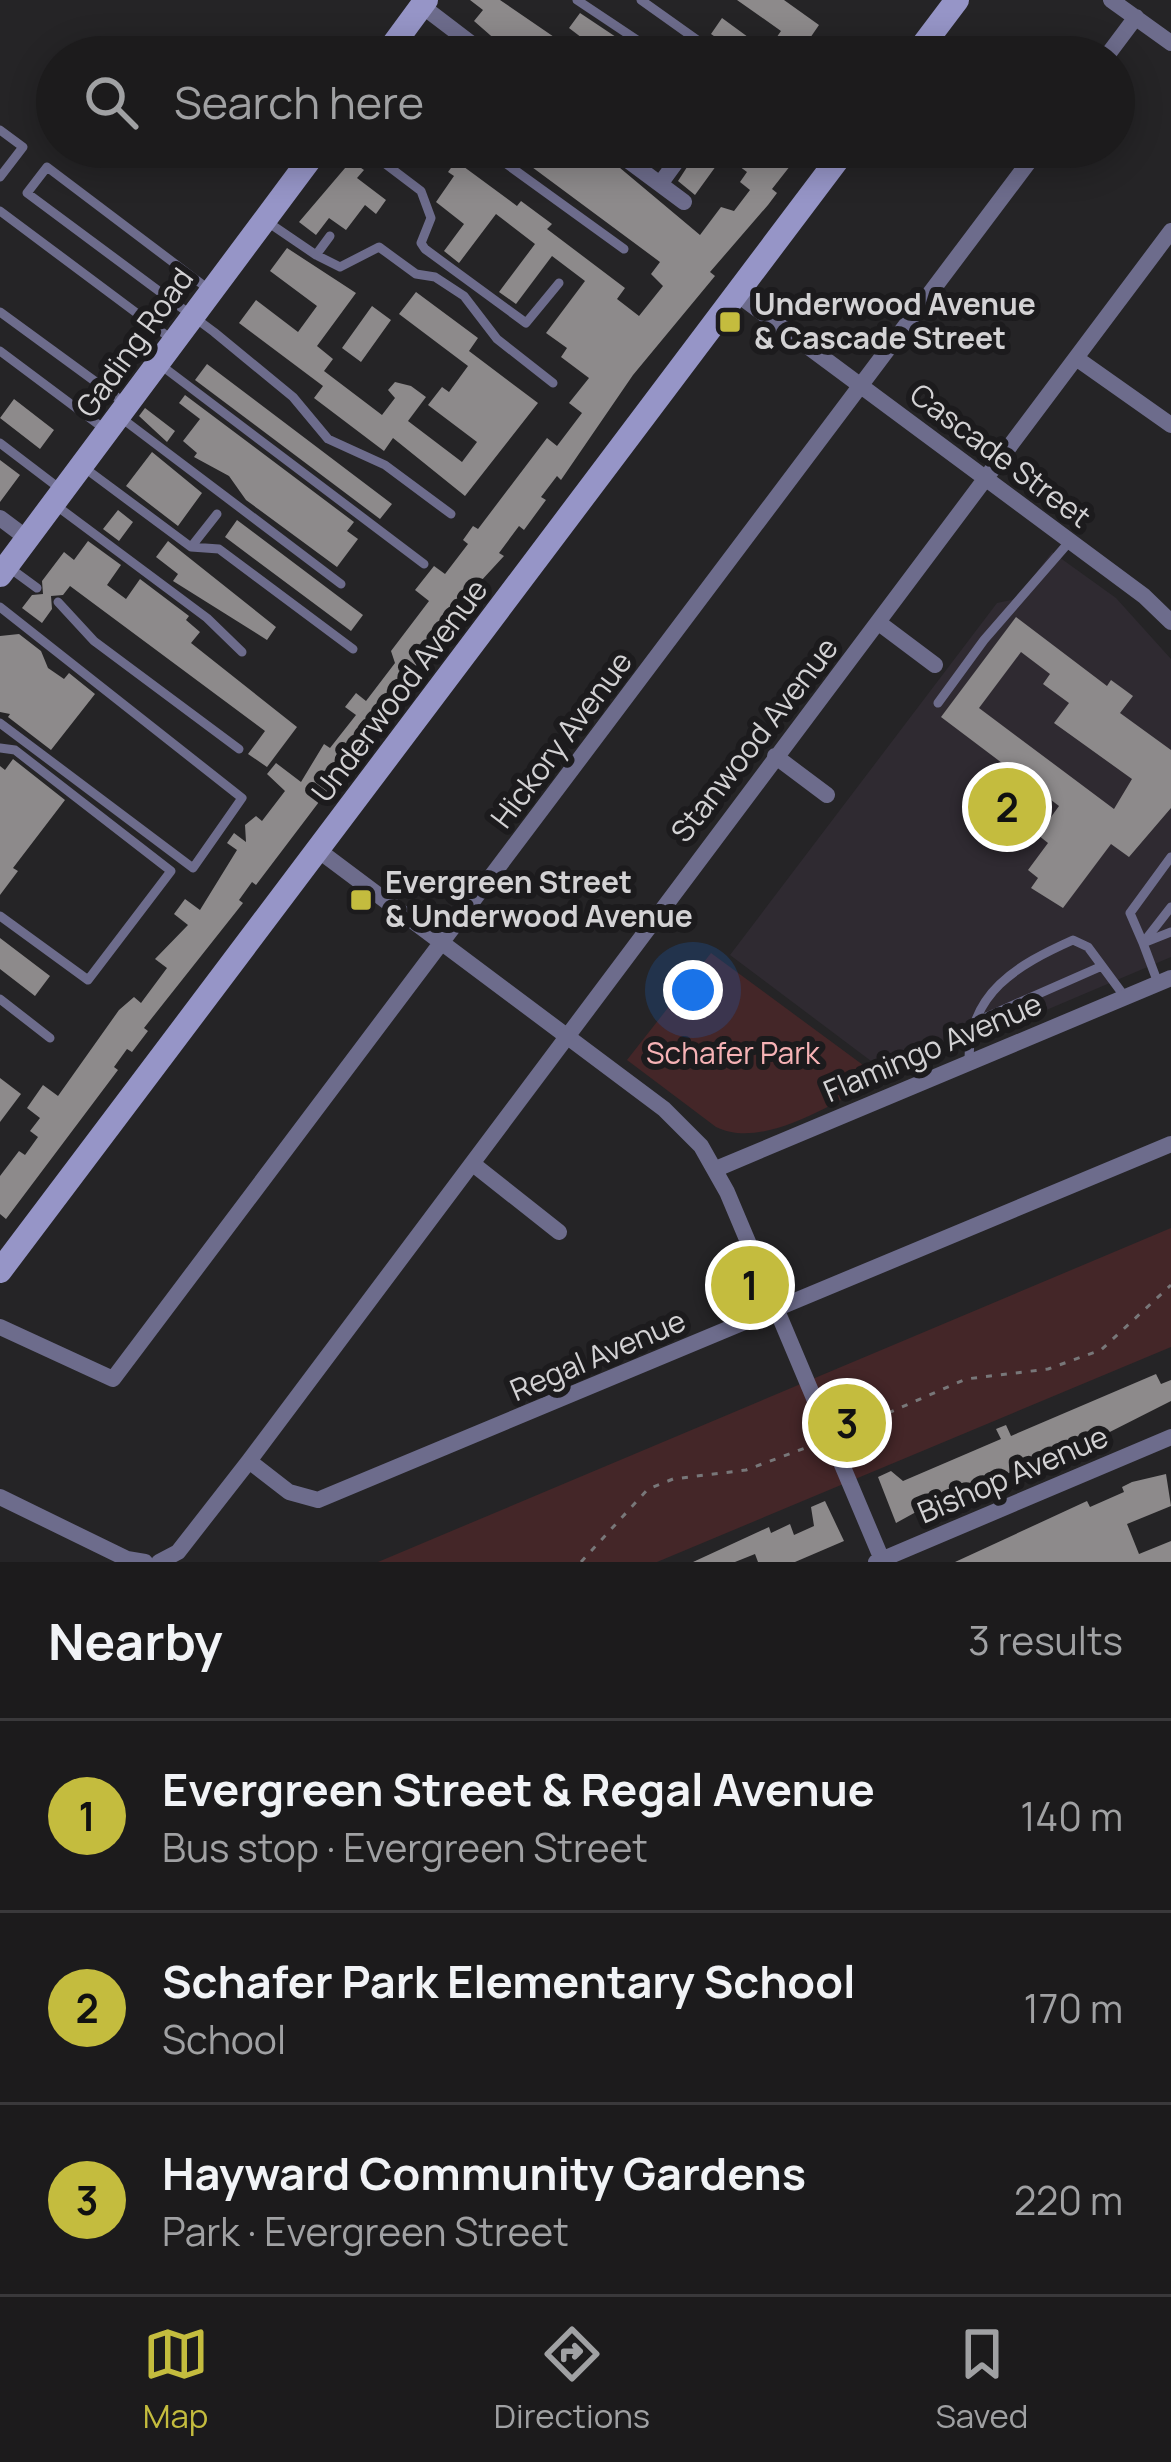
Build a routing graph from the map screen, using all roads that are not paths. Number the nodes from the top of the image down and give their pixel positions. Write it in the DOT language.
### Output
graph roads {
  1 [pos="577,0"];
  2 [pos="641,0"];
  3 [pos="957,0"];
  4 [pos="1111,0"];
  5 [pos="424,3"];
  6 [pos="1136,17"];
  7 [pos="400,36"];
  8 [pos="464,36"];
  9 [pos="631,36"];
  10 [pos="692,36"];
  11 [pos="930,36"];
  12 [pos="1122,36"];
  13 [pos="1171,43"];
  14 [pos="0,130"];
  15 [pos="46,168"];
  16 [pos="48,168"];
  17 [pos="303,168"];
  18 [pos="391,168"];
  19 [pos="512,168"];
  20 [pos="639,168"];
  21 [pos="672,168"];
  22 [pos="831,168"];
  23 [pos="1024,168"];
  24 [pos="0,177"];
  25 [pos="660,184"];
  26 [pos="684,202"];
  27 [pos="0,211"];
  28 [pos="265,220"];
  29 [pos="1170,234"];
  30 [pos="330,236"];
  31 [pos="624,250"];
  32 [pos="316,255"];
  33 [pos="559,283"];
  34 [pos="211,291"];
  35 [pos="736,294"];
  36 [pos="0,312"];
  37 [pos="193,315"];
  38 [pos="174,341"];
  39 [pos="0,351"];
  40 [pos="1076,358"];
  41 [pos="158,363"];
  42 [pos="554,382"];
  43 [pos="863,386"];
  44 [pos="118,418"];
  45 [pos="1171,425"];
  46 [pos="0,443"];
  47 [pos="82,466"];
  48 [pos="985,478"];
  49 [pos="58,498"];
  50 [pos="217,514"];
  51 [pos="451,514"];
  52 [pos="0,518"];
  53 [pos="28,539"];
  54 [pos="1070,541"];
  55 [pos="191,547"];
  56 [pos="424,564"];
  57 [pos="4,571"];
  58 [pos="341,584"];
  59 [pos="37,588"];
  60 [pos="58,602"];
  61 [pos="0,608"];
  62 [pos="1171,622"];
  63 [pos="879,623"];
  64 [pos="353,649"];
  65 [pos="242,652"];
  66 [pos="935,665"];
  67 [pos="938,703"];
  68 [pos="0,723"];
  69 [pos="0,748"];
  70 [pos="239,749"];
  71 [pos="775,756"];
  72 [pos="827,795"];
  73 [pos="318,850"];
  74 [pos="1171,857"];
  75 [pos="1171,907"];
  76 [pos="0,916"];
  77 [pos="1171,932"];
  78 [pos="442,943"];
  79 [pos="1143,943"];
  80 [pos="1102,966"];
  81 [pos="1164,980"];
  82 [pos="1125,997"];
  83 [pos="0,999"];
  84 [pos="972,1023"];
  85 [pos="567,1036"];
  86 [pos="50,1039"];
  87 [pos="969,1062"];
  88 [pos="1171,1144"];
  89 [pos="473,1164"];
  90 [pos="716,1169"];
  91 [pos="559,1232"];
  92 [pos="0,1270"];
  93 [pos="777,1310"];
  94 [pos="0,1327"];
  95 [pos="1171,1437"];
  96 [pos="249,1461"];
  97 [pos="0,1497"];
  98 [pos="880,1561"];
  99 [pos="145,1562"];
  100 [pos="159,1562"];
  1 -- 9 [label="lane"];
  2 -- 10 [label="lane"];
  3 -- 11 [label="street"];
  4 -- 6 [label="street"];
  5 -- 7 [label="street"];
  5 -- 8 [label="street"];
  6 -- 12 [label="street"];
  6 -- 13 [label="street"];
  14 -- 24 [label="lane"];
  15 -- 37 [label="lane"];
  16 -- 34 [label="lane"];
  17 -- 28 [label="street, Gading Road"];
  18 -- 33 [label="lane"];
  19 -- 31 [label="lane"];
  20 -- 25 [label="street"];
  21 -- 25 [label="street"];
  22 -- 35 [label="street, Underwood Avenue"];
  23 -- 43 [label="street, Hickory Avenue"];
  25 -- 26 [label="street"];
  27 -- 38 [label="lane"];
  28 -- 32 [label="lane"];
  28 -- 34 [label="street, Gading Road"];
  29 -- 40 [label="street, Stanwood Avenue"];
  30 -- 32 [label="lane"];
  32 -- 42 [label="lane"];
  34 -- 37 [label="street, Gading Road"];
  35 -- 43 [label="street, Cascade Street"];
  35 -- 73 [label="street, Underwood Avenue"];
  36 -- 44 [label="lane"];
  37 -- 38 [label="street, Gading Road"];
  37 -- 51 [label="lane"];
  38 -- 41 [label="street, Gading Road"];
  39 -- 44 [label="lane"];
  40 -- 45 [label="street"];
  40 -- 48 [label="street, Stanwood Avenue"];
  41 -- 44 [label="street, Gading Road"];
  41 -- 56 [label="lane"];
  43 -- 48 [label="street, Cascade Street"];
  43 -- 78 [label="street, Hickory Avenue"];
  44 -- 47 [label="street, Gading Road"];
  44 -- 58 [label="lane"];
  46 -- 49 [label="lane"];
  47 -- 49 [label="street, Gading Road"];
  47 -- 55 [label="lane"];
  48 -- 54 [label="street, Cascade Street"];
  48 -- 63 [label="street, Stanwood Avenue"];
  49 -- 53 [label="street, Gading Road"];
  49 -- 65 [label="lane"];
  50 -- 55 [label="lane"];
  52 -- 53 [label="street"];
  53 -- 57 [label="street, Gading Road"];
  54 -- 62 [label="street, Cascade Street"];
  54 -- 67 [label="lane"];
  55 -- 64 [label="lane"];
  57 -- 59 [label="lane"];
  60 -- 70 [label="lane"];
  61 -- 68 [label="lane"];
  63 -- 66 [label="street"];
  63 -- 71 [label="street, Stanwood Avenue"];
  69 -- 76 [label="lane"];
  71 -- 72 [label="street"];
  71 -- 85 [label="street, Stanwood Avenue"];
  73 -- 78 [label="street"];
  73 -- 92 [label="street, Underwood Avenue"];
  74 -- 79 [label="lane"];
  75 -- 79 [label="lane"];
  77 -- 79 [label="lane"];
  78 -- 85 [label="street"];
  78 -- 94 [label="street, Hickory Avenue"];
  79 -- 81 [label="lane"];
  80 -- 82 [label="lane"];
  80 -- 84 [label="lane"];
  80 -- 84 [label="lane"];
  81 -- 82 [label="street, Flamingo Avenue"];
  82 -- 87 [label="street, Flamingo Avenue"];
  83 -- 86 [label="lane"];
  84 -- 87 [label="lane"];
  85 -- 89 [label="street, Stanwood Avenue"];
  85 -- 90 [label="street"];
  87 -- 90 [label="street, Flamingo Avenue"];
  88 -- 93 [label="street, Regal Avenue"];
  89 -- 91 [label="street"];
  89 -- 96 [label="street, Stanwood Avenue"];
  90 -- 93 [label="street"];
  93 -- 96 [label="street, Regal Avenue"];
  93 -- 98 [label="street"];
  95 -- 98 [label="street, Bishop Avenue"];
  96 -- 100 [label="street, Stanwood Avenue"];
  97 -- 99 [label="street"];
}
